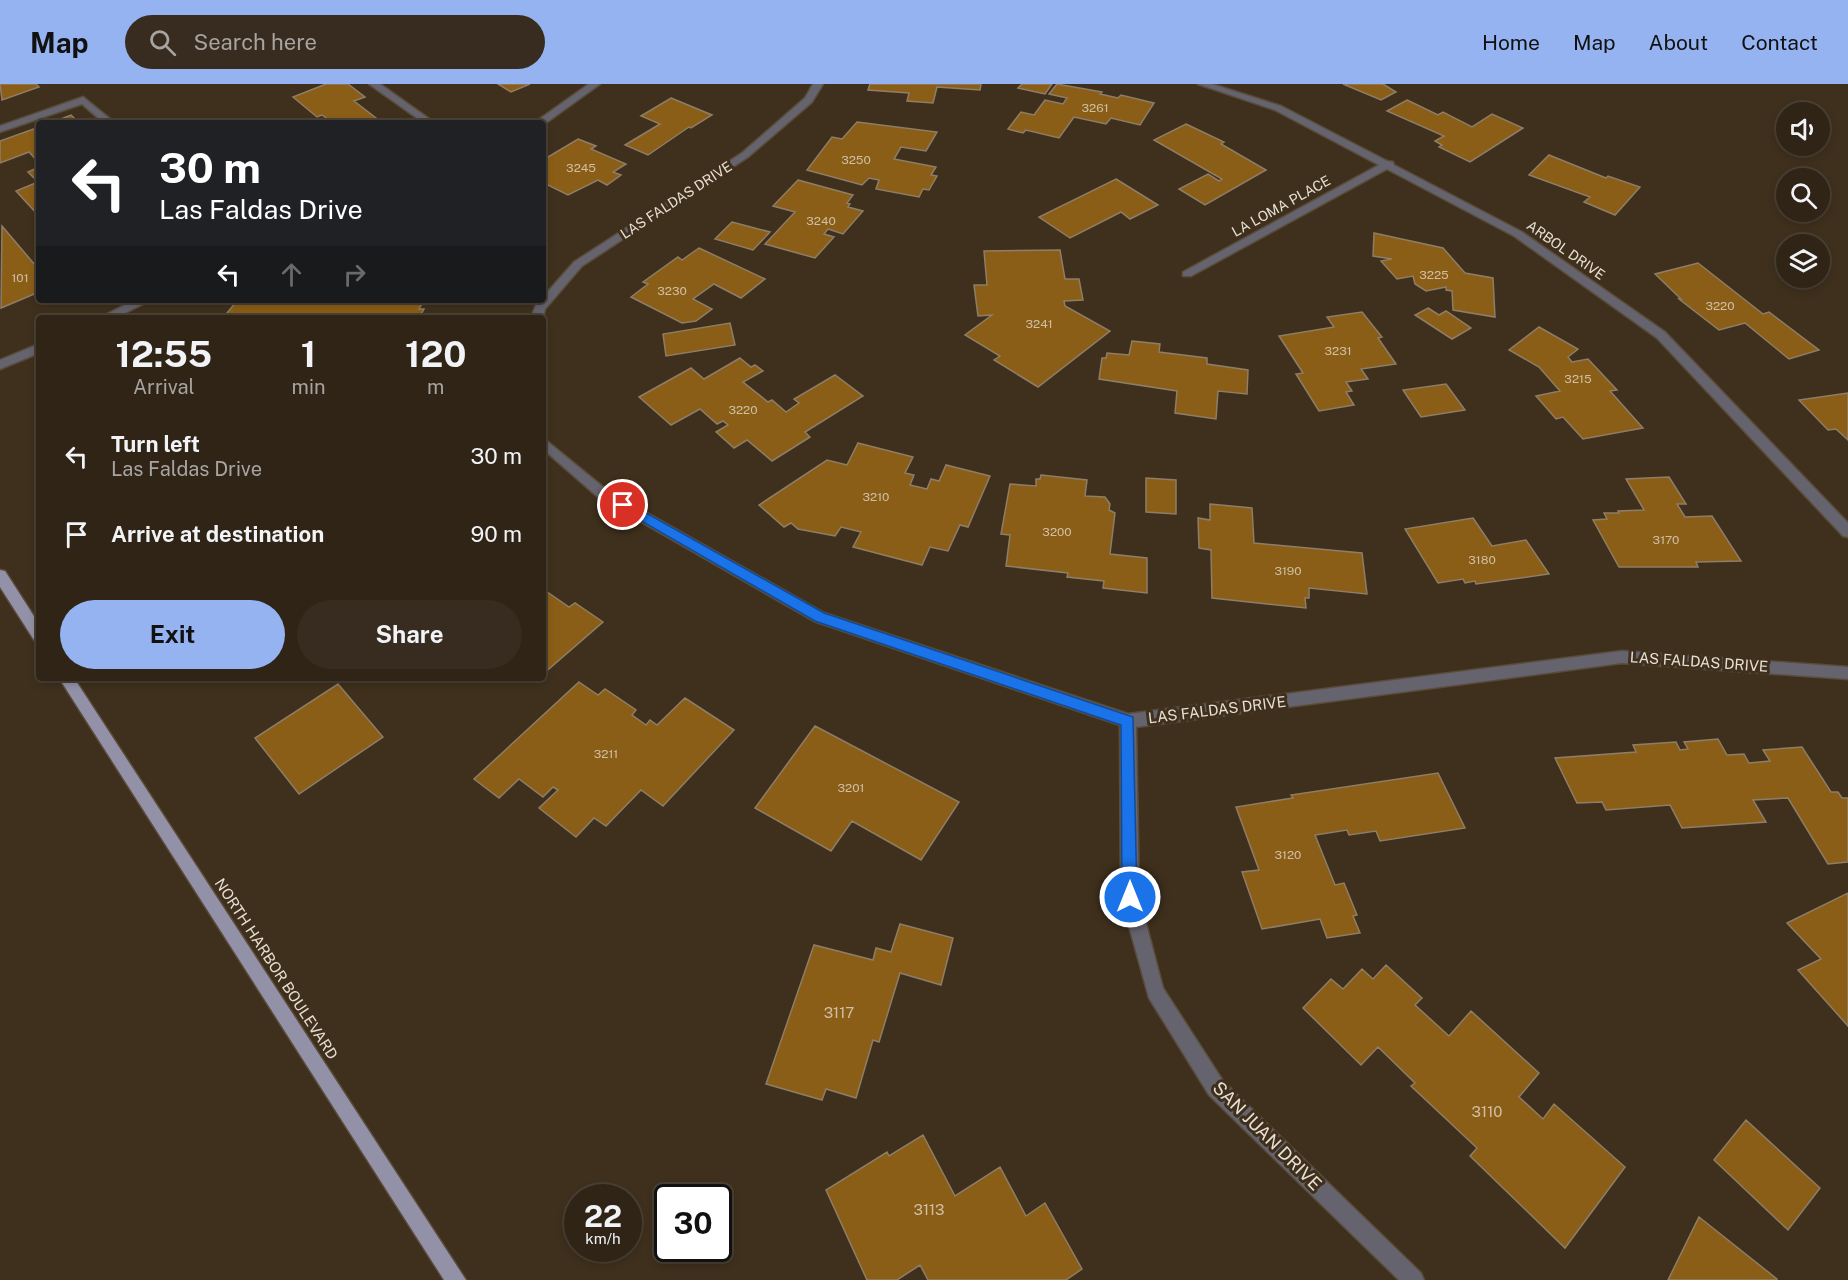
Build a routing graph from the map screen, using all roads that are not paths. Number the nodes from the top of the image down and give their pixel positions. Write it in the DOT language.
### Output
graph roads {
  1 [pos="374,84"];
  2 [pos="595,84"];
  3 [pos="818,84"];
  4 [pos="1203,84"];
  5 [pos="106,120"];
  6 [pos="426,120"];
  7 [pos="543,120"];
  8 [pos="0,129"];
  9 [pos="1389,164"];
  10 [pos="1187,274"];
  11 [pos="546,301"];
  12 [pos="138,303"];
  13 [pos="112,315"];
  14 [pos="36,349"];
  15 [pos="0,365"];
  16 [pos="546,445"];
  17 [pos="1848,532"];
  18 [pos="0,575"];
  19 [pos="36,631"];
  20 [pos="1848,673"];
  21 [pos="68,681"];
  22 [pos="1128,721"];
  23 [pos="456,1280"];
  24 [pos="1414,1280"];
  1 -- 6 [label="street"];
  2 -- 7 [label="street"];
  3 -- 11 [label="street, LAS FALDAS DRIVE"];
  4 -- 9 [label="street, ARBOL DRIVE"];
  5 -- 8 [label="street"];
  9 -- 10 [label="street, LA LOMA PLACE"];
  9 -- 17 [label="street, ARBOL DRIVE"];
  12 -- 13 [label="street"];
  14 -- 15 [label="street"];
  16 -- 22 [label="street, LAS FALDAS DRIVE"];
  18 -- 19 [label="main road"];
  20 -- 22 [label="street, LAS FALDAS DRIVE"];
  21 -- 23 [label="main road, NORTH HARBOR BOULEVARD"];
  22 -- 24 [label="street, SAN JUAN DRIVE"];
}
